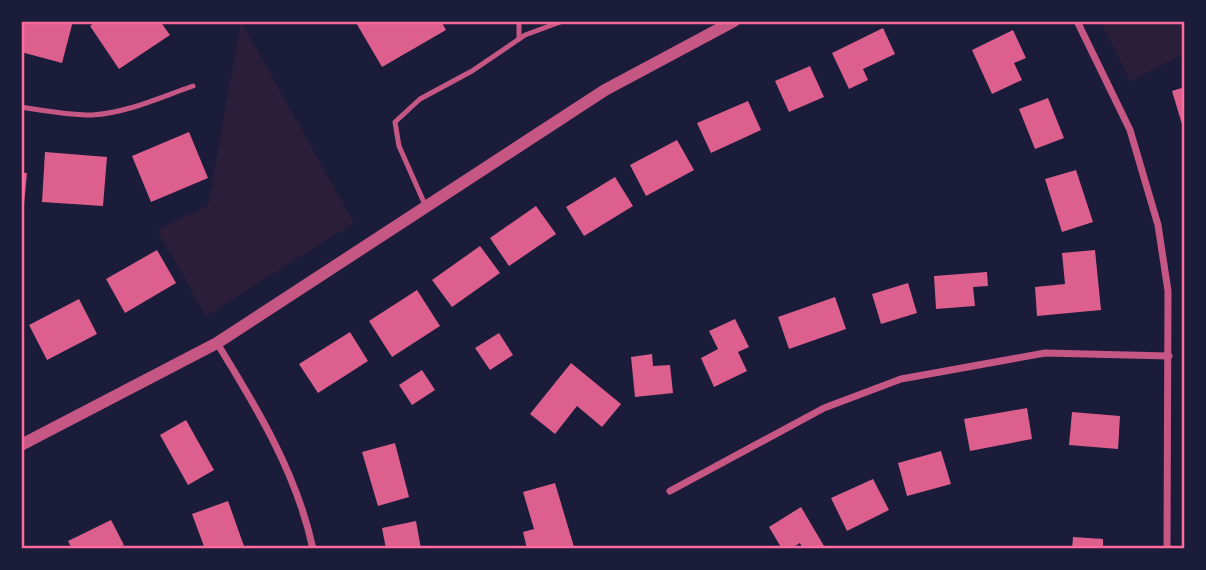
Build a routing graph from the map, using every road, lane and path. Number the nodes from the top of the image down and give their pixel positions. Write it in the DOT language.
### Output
graph roads {
  1 [pos="519,21"];
  2 [pos="563,21"];
  3 [pos="734,21"];
  4 [pos="1077,21"];
  5 [pos="519,39"];
  6 [pos="193,86"];
  7 [pos="21,107"];
  8 [pos="426,207"];
  9 [pos="217,343"];
  10 [pos="1169,356"];
  11 [pos="21,445"];
  12 [pos="670,491"];
  13 [pos="313,549"];
  14 [pos="1167,549"];
  1 -- 5 [label="lane"];
  2 -- 5 [label="lane"];
  3 -- 8 [label="street"];
  4 -- 10 [label="street"];
  5 -- 8 [label="lane"];
  6 -- 7 [label="lane"];
  8 -- 9 [label="street"];
  9 -- 11 [label="street"];
  9 -- 13 [label="street"];
  10 -- 12 [label="street"];
  10 -- 14 [label="street"];
}
